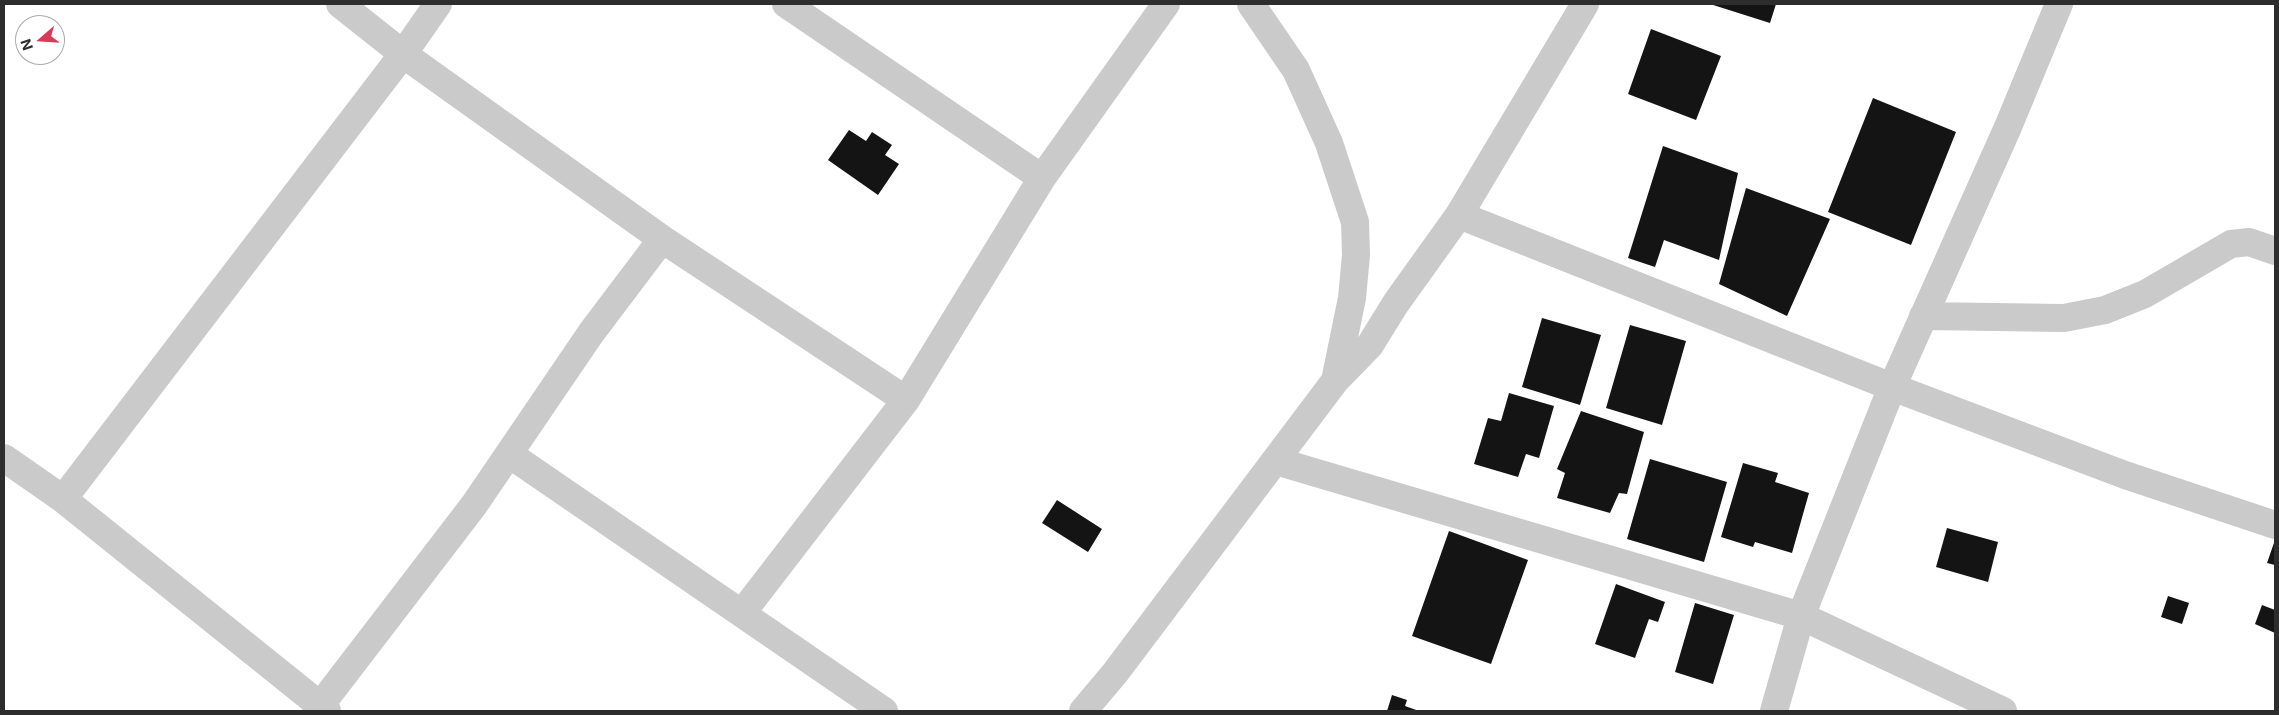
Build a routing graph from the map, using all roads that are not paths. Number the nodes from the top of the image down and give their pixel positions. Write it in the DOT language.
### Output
graph roads {
  1 [pos="340,4"];
  2 [pos="438,4"];
  3 [pos="786,4"];
  4 [pos="1166,4"];
  5 [pos="1252,4"];
  6 [pos="1585,4"];
  7 [pos="2060,4"];
  8 [pos="816,12"];
  9 [pos="403,54"];
  10 [pos="1042,178"];
  11 [pos="1459,216"];
  12 [pos="662,239"];
  13 [pos="2275,251"];
  14 [pos="1923,316"];
  15 [pos="1334,381"];
  16 [pos="1892,387"];
  17 [pos="906,400"];
  18 [pos="509,454"];
  19 [pos="4,458"];
  20 [pos="1276,461"];
  21 [pos="63,499"];
  22 [pos="2275,525"];
  23 [pos="742,613"];
  24 [pos="1801,616"];
  25 [pos="321,710"];
  26 [pos="884,711"];
  27 [pos="1083,711"];
  28 [pos="1774,711"];
  29 [pos="2003,711"];
  1 -- 9 [label="street"];
  2 -- 9 [label="street"];
  3 -- 8 [label="street"];
  4 -- 10 [label="street"];
  5 -- 15 [label="street"];
  6 -- 11 [label="street"];
  7 -- 14 [label="street"];
  8 -- 10 [label="street"];
  9 -- 12 [label="street"];
  9 -- 21 [label="street"];
  10 -- 17 [label="street"];
  11 -- 15 [label="street"];
  11 -- 16 [label="street"];
  12 -- 17 [label="street"];
  12 -- 18 [label="street"];
  13 -- 14 [label="street"];
  14 -- 16 [label="street"];
  15 -- 20 [label="street"];
  16 -- 22 [label="street"];
  16 -- 24 [label="street"];
  17 -- 23 [label="street"];
  18 -- 23 [label="street"];
  18 -- 25 [label="street"];
  19 -- 21 [label="street"];
  20 -- 24 [label="street"];
  20 -- 27 [label="street"];
  21 -- 25 [label="street"];
  23 -- 26 [label="street"];
  24 -- 28 [label="street"];
  24 -- 29 [label="street"];
}
